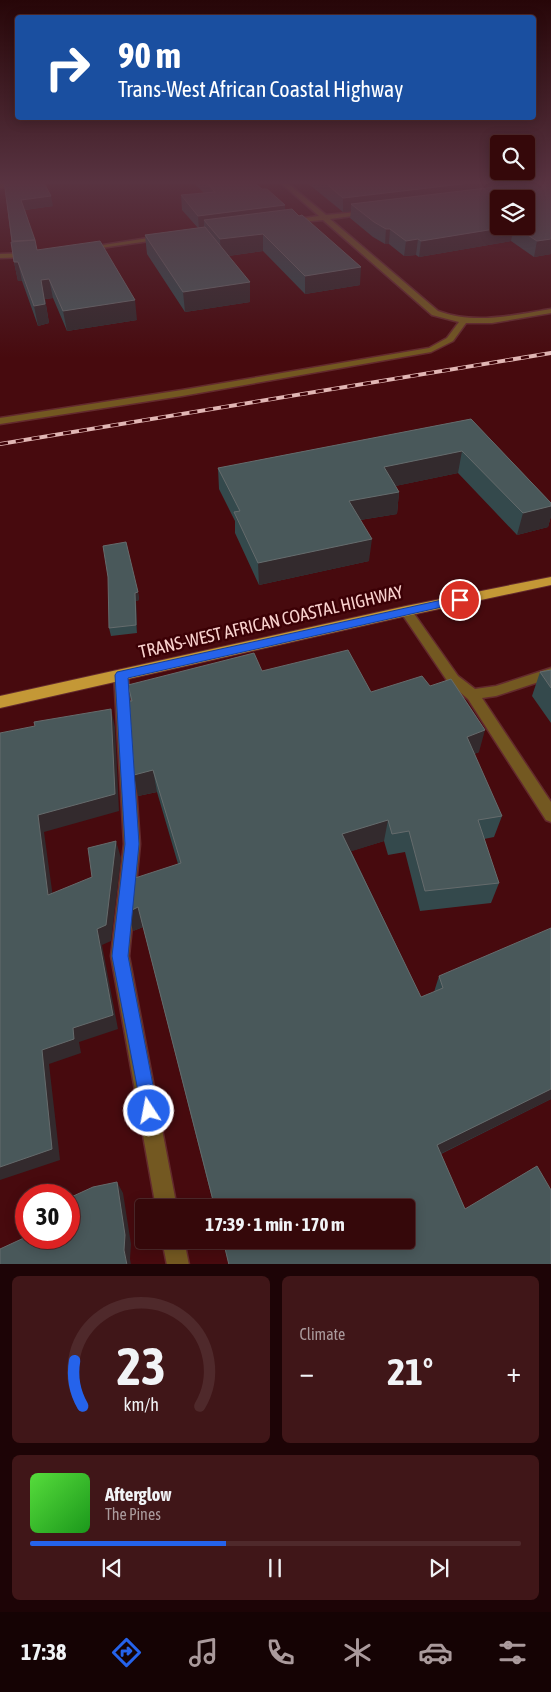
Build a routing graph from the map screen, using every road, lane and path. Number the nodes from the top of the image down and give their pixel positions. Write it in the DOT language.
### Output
graph roads {
  1 [pos="147,240"];
  2 [pos="352,240"];
  3 [pos="81,249"];
  4 [pos="42,254"];
  5 [pos="0,256"];
  6 [pos="551,311"];
  7 [pos="463,322"];
  8 [pos="0,421"];
  9 [pos="551,581"];
  10 [pos="406,611"];
  11 [pos="551,673"];
  12 [pos="121,675"];
  13 [pos="473,695"];
  14 [pos="0,702"];
  15 [pos="551,815"];
  16 [pos="165,1199"];
  17 [pos="175,1249"];
  18 [pos="178,1264"];
  1 -- 3 [label="street"];
  2 -- 7 [label="street"];
  4 -- 5 [label="street"];
  6 -- 7 [label="street"];
  7 -- 8 [label="street"];
  9 -- 10 [label="highway, TRANS-WEST AFRICAN COASTAL HIGHWAY"];
  10 -- 12 [label="highway, TRANS-WEST AFRICAN COASTAL HIGHWAY"];
  10 -- 13 [label="street"];
  11 -- 13 [label="street"];
  12 -- 14 [label="highway, TRANS-WEST AFRICAN COASTAL HIGHWAY"];
  12 -- 16 [label="street"];
  13 -- 15 [label="street"];
  17 -- 18 [label="street"];
}
